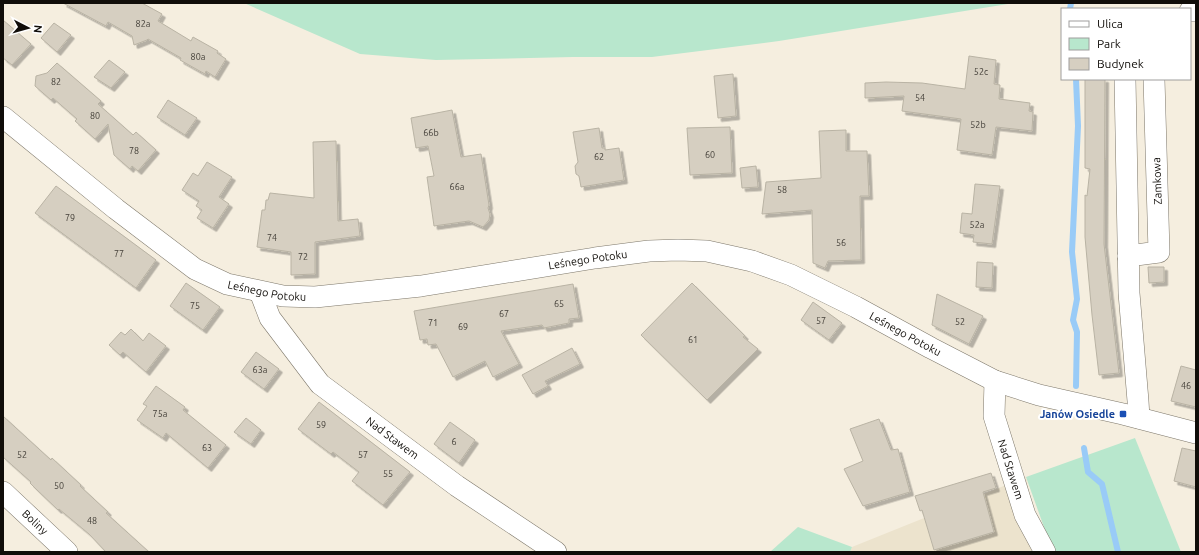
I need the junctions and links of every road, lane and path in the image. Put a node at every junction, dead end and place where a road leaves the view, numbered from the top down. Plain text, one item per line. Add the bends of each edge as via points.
1 (1124, 80) edge
2 (1154, 80) edge
3 (3, 117) edge
4 (1128, 256) junction
5 (260, 292) junction
6 (995, 381) junction
7 (1139, 418) junction
8 (1196, 433) edge
9 (3, 492) edge
10 (67, 552) edge
11 (556, 552) edge
12 (1045, 552) edge

1 - 4 street
2 - 4 street, Zamkowa via 1160,252
3 - 5 street, Leśnego Potoku via 195,269 227,284
4 - 7 street
5 - 6 street, Leśnego Potoku via 315,297 421,286 641,252 707,251 752,261 791,274
5 - 11 street, Nad Stawem via 270,318 320,384 457,486
6 - 7 street, Leśnego Potoku via 1039,395
6 - 12 street, Nad Stawem via 994,416 1025,515
7 - 8 street, Leśnego Potoku
9 - 10 street, Boliny

